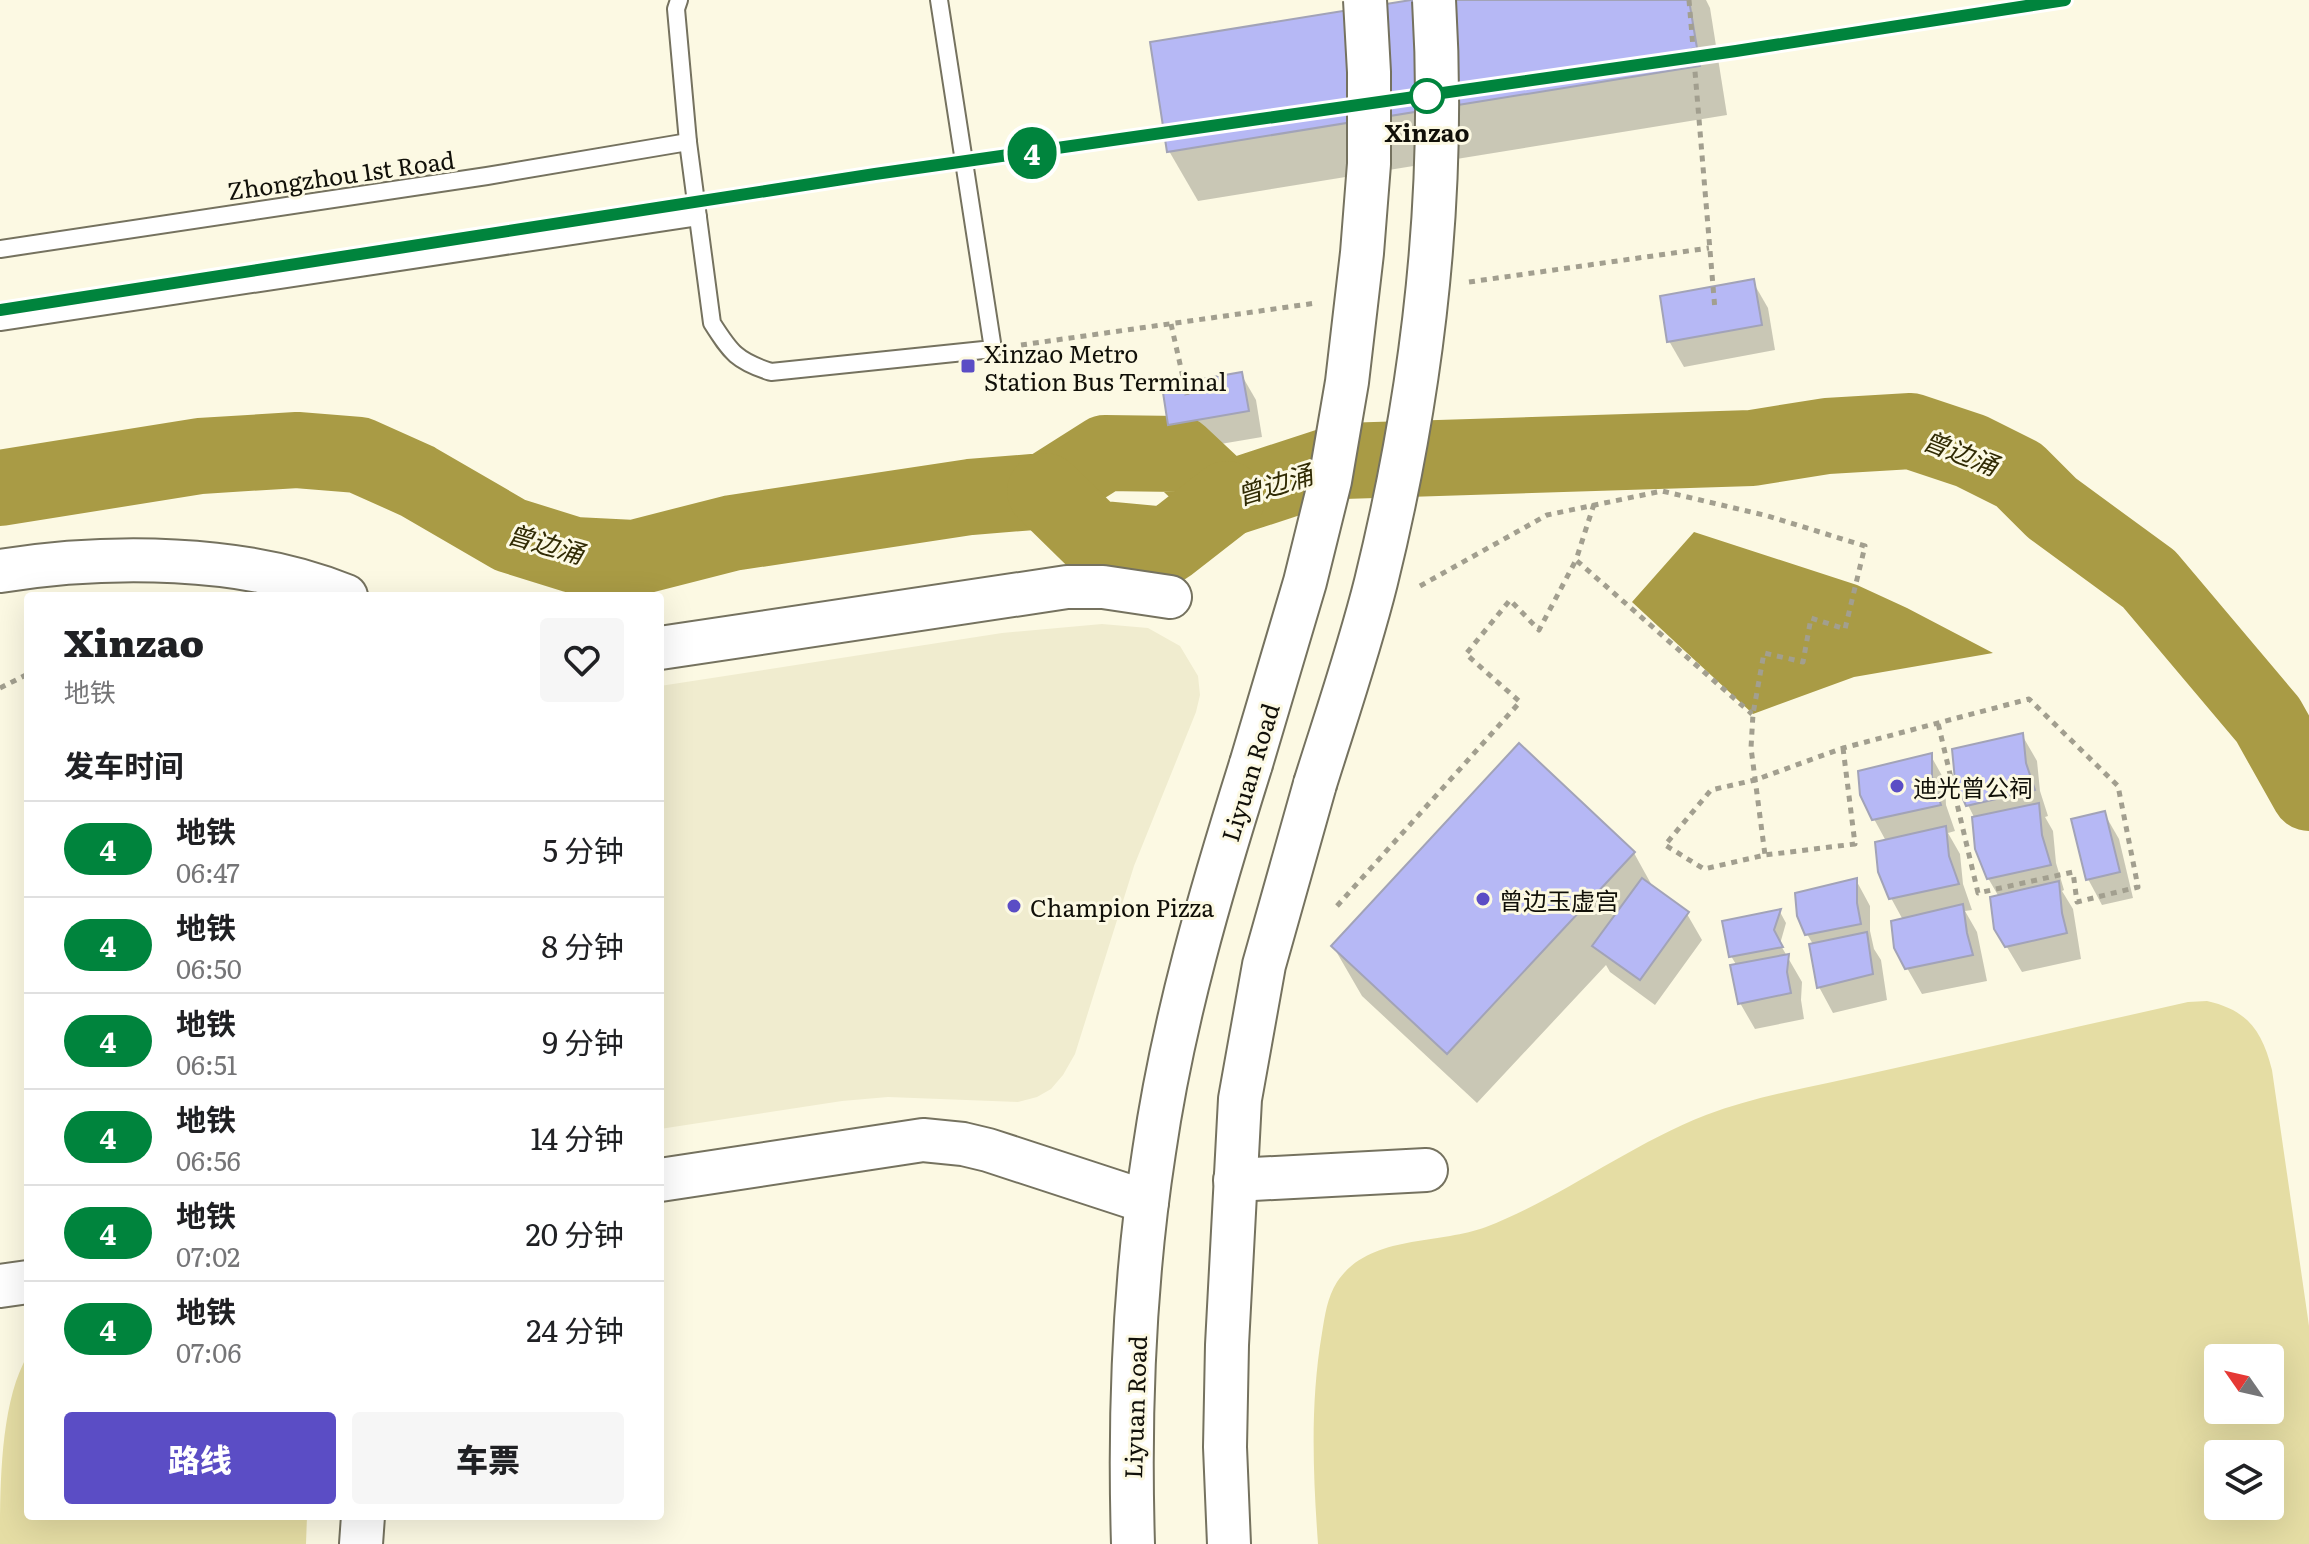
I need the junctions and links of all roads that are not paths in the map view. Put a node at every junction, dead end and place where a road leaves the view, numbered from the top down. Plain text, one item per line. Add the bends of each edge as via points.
1 (679, 0) edge
2 (939, 0) edge
3 (1365, 0) edge
4 (1434, 0) edge
5 (688, 142) junction
6 (698, 217) junction
7 (0, 249) edge
8 (0, 322) edge
9 (0, 571) edge
10 (335, 592) edge
11 (1170, 597) dead end
12 (664, 647) edge
13 (1426, 1170) dead end
14 (664, 1179) edge
15 (1235, 1180) junction
16 (1147, 1202) junction
17 (24, 1283) edge
18 (0, 1286) edge
19 (363, 1520) edge
20 (361, 1544) edge
21 (1133, 1544) edge
22 (1229, 1544) edge

1 - 5 lane
2 - 6 lane via 993,349 771,372 746,364 712,323
3 - 16 street, Liyuan Road, bridge via 1369,164 1347,382 1330,481 1196,950
4 - 15 street, bridge via 1437,189 1415,391 1376,583 1264,965 1240,1099
5 - 6 lane
5 - 7 lane, Zhongzhou 1st Road
6 - 8 lane
9 - 10 street via 115,562 211,563 287,575
11 - 12 street via 1067,587
13 - 15 street
14 - 16 street via 923,1140 988,1150
15 - 22 street via 1225,1432
16 - 21 street, Liyuan Road via 1134,1369
17 - 18 street
19 - 20 street

